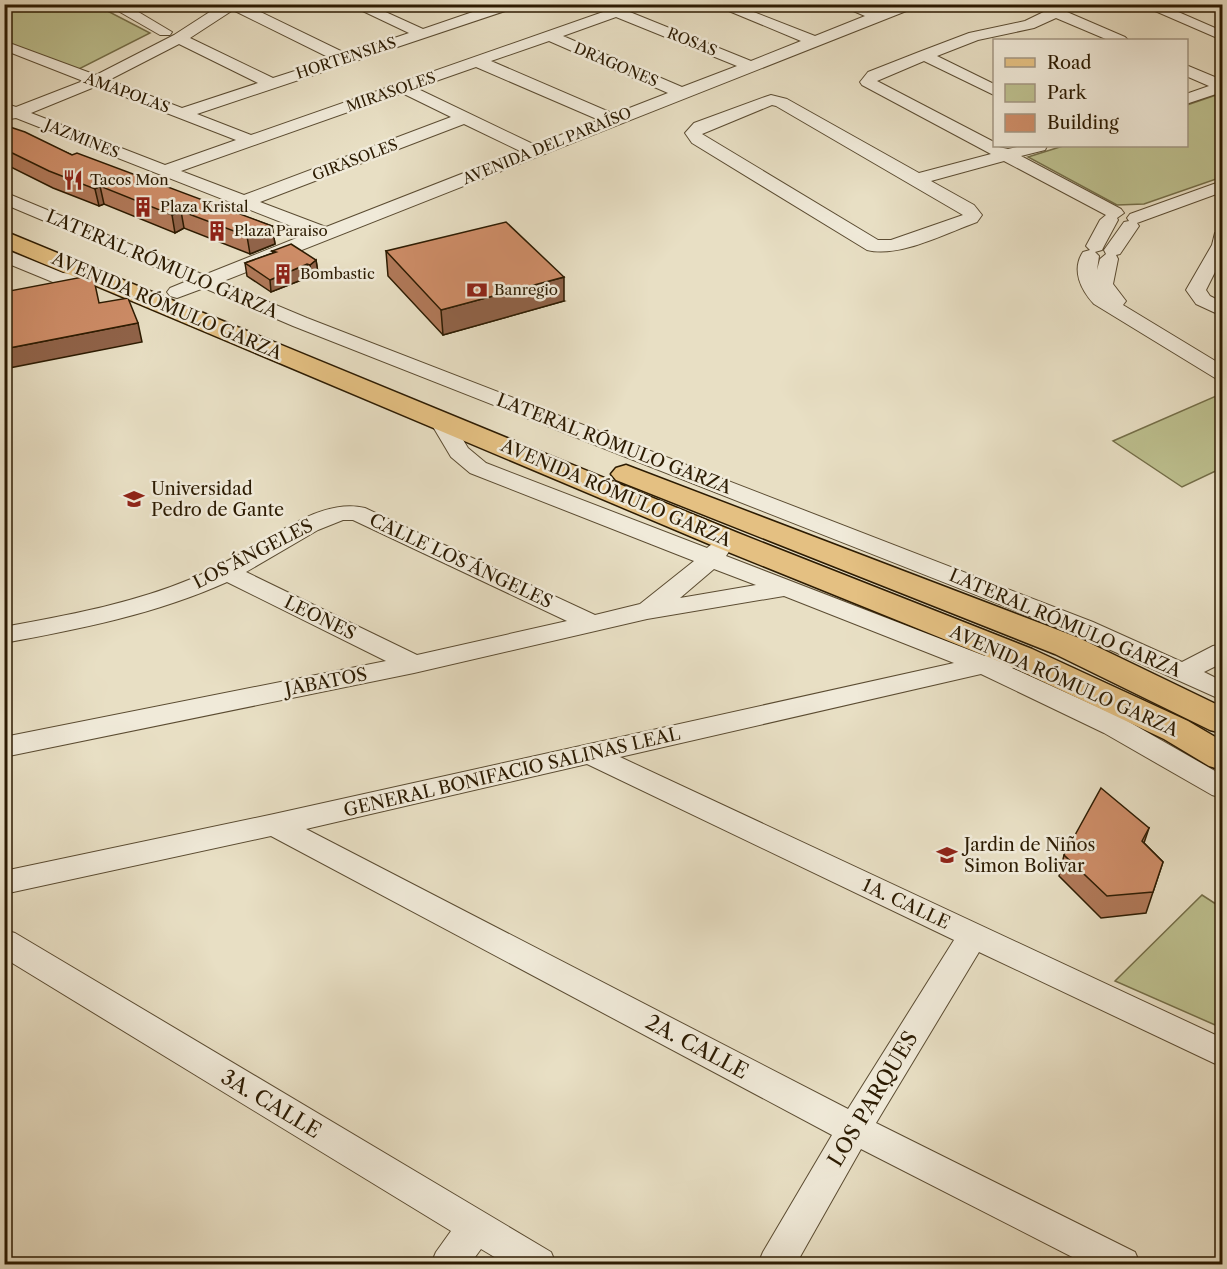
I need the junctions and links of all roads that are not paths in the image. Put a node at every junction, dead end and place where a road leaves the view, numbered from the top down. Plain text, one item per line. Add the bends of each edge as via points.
1 (113, 4) edge
2 (214, 4) edge
3 (355, 4) edge
4 (476, 4) edge
5 (512, 4) edge
6 (599, 4) edge
7 (719, 4) edge
8 (844, 4) edge
9 (917, 4) edge
10 (1073, 4) edge
11 (1146, 4) edge
12 (232, 5) edge
13 (492, 11) junction
14 (617, 12) junction
15 (1057, 13) junction
16 (878, 16) junction
17 (994, 32) junction
18 (422, 34) junction
19 (172, 35) junction
20 (550, 36) junction
21 (1222, 36) edge
22 (1009, 39) edge
23 (1118, 39) edge
24 (815, 41) junction
25 (4, 45) edge
26 (924, 55) junction
27 (345, 59) junction
28 (479, 62) junction
29 (751, 66) junction
30 (1188, 71) edge
31 (79, 76) junction
32 (96, 81) junction
33 (270, 83) junction
34 (1222, 86) edge
35 (402, 87) junction
36 (993, 90) edge
37 (682, 93) junction
38 (1188, 98) edge
39 (7, 111) edge
40 (181, 114) junction
41 (464, 118) junction
42 (613, 120) junction
43 (250, 140) junction
44 (1036, 147) edge
45 (534, 151) junction
46 (1004, 156) junction
47 (164, 171) junction
48 (918, 179) junction
49 (1217, 192) edge
50 (4, 198) edge
51 (246, 201) junction
52 (1112, 217) junction
53 (4, 222) edge
54 (1133, 222) junction
55 (327, 234) junction
56 (4, 238) edge
57 (1222, 242) edge
58 (1102, 253) junction
59 (4, 255) edge
60 (105, 281) junction
61 (190, 287) junction
62 (48, 294) edge
63 (1222, 310) edge
64 (1222, 363) edge
65 (1222, 374) edge
66 (326, 516) joint
67 (718, 550) junction
68 (227, 572) junction
69 (824, 579) junction
70 (785, 589) junction
71 (647, 611) junction
72 (592, 623) junction
73 (4, 636) edge
74 (1222, 652) edge
75 (1020, 657) junction
76 (414, 664) junction
77 (986, 666) junction
78 (1184, 672) junction
79 (1222, 691) edge
80 (1222, 721) edge
81 (4, 747) edge
82 (590, 754) junction
83 (1222, 757) edge
84 (1222, 788) edge
85 (274, 825) junction
86 (4, 883) edge
87 (973, 935) junction
88 (4, 942) edge
89 (1222, 1053) edge
90 (854, 1129) junction
91 (476, 1227) junction
92 (449, 1264) edge
93 (538, 1264) edge
94 (776, 1264) edge
95 (1122, 1264) edge

1 - 19 street
2 - 19 street
3 - 18 street
4 - 13 street
5 - 13 street, HORTENSIAS
6 - 14 street, ROSAS
7 - 24 street
8 - 16 street
9 - 16 street, AVENIDA DEL PARAÍSO
10 - 15 street
11 - 21 street
12 - 19 street
12 - 27 street
13 - 18 street, HORTENSIAS
14 - 20 street, MIRASOLES
14 - 29 street, ROSAS
15 - 17 street via 1029,25
15 - 23 street
16 - 24 street, AVENIDA DEL PARAÍSO
17 - 22 street
17 - 26 street
18 - 27 street, HORTENSIAS
19 - 31 street
19 - 32 street
19 - 33 street
20 - 28 street, MIRASOLES
20 - 37 street, DRAGONES
24 - 29 street, AVENIDA DEL PARAÍSO
25 - 31 street, AMAPOLAS
26 - 36 street
26 - 46 street via 874,75 868,82
27 - 33 street, HORTENSIAS
28 - 35 street, MIRASOLES
28 - 42 street
29 - 37 street, AVENIDA DEL PARAÍSO
30 - 34 street
31 - 32 street, AMAPOLAS
31 - 39 street
32 - 39 street
32 - 40 street, AMAPOLAS
33 - 40 street, HORTENSIAS
34 - 38 street
35 - 41 street
35 - 43 street, MIRASOLES
37 - 42 street, AVENIDA DEL PARAÍSO
39 - 47 street, JAZMINES
40 - 43 street, AMAPOLAS
41 - 45 street
41 - 51 street, GIRASOLES
42 - 45 street, AVENIDA DEL PARAÍSO
43 - 47 street, MIRASOLES
44 - 46 street
45 - 55 street, AVENIDA DEL PARAÍSO
46 - 48 street
46 - 52 street
47 - 51 street, JAZMINES
48 - 48 street via 968,209 971,218 880,247 865,242 693,133 764,101 778,101
49 - 54 street
50 - 61 street, LATERAL RÓMULO GARZA
51 - 55 street, JAZMINES
52 - 54 street via 1128,214
52 - 58 street
53 - 61 main road, AVENIDA RÓMULO GARZA
54 - 58 street
55 - 61 street, AVENIDA DEL PARAÍSO
56 - 60 main road, AVENIDA RÓMULO GARZA
57 - 63 street via 1196,290 1203,300
58 - 64 street via 1103,285 1117,302
58 - 65 street via 1087,278 1101,300
59 - 60 street via 60,279
60 - 62 street
60 - 67 main road, AVENIDA RÓMULO GARZA via 440,420
61 - 78 street, LATERAL RÓMULO GARZA via 1084,628
61 - 80 main road, AVENIDA RÓMULO GARZA via 554,447 1067,646
66 - 68 street, LOS ÁNGELES
66 - 72 street, CALLE LOS ÁNGELES via 357,513
67 - 69 main road, AVENIDA RÓMULO GARZA
67 - 70 street
67 - 71 street, JABATOS
68 - 73 street, LOS ÁNGELES via 136,608
68 - 76 street, LEONES
69 - 70 street, JABATOS
69 - 75 main road, AVENIDA RÓMULO GARZA
70 - 71 street, JABATOS
70 - 77 street
71 - 72 street, JABATOS
72 - 76 street, JABATOS
74 - 78 street
75 - 77 street, GENERAL BONIFACIO SALINAS LEAL
75 - 83 main road, AVENIDA RÓMULO GARZA via 1176,730
76 - 81 street, JABATOS
77 - 82 street, GENERAL BONIFACIO SALINAS LEAL
77 - 84 street via 1124,730
78 - 79 street, LATERAL RÓMULO GARZA
82 - 85 street, GENERAL BONIFACIO SALINAS LEAL
82 - 87 street, 1A. CALLE
85 - 86 street, GENERAL BONIFACIO SALINAS LEAL
85 - 90 street, 2A. CALLE
87 - 89 street, 1A. CALLE
87 - 90 street, LOS PARQUES
88 - 91 street, 3A. CALLE
90 - 94 street, LOS PARQUES
90 - 95 street, 2A. CALLE
91 - 92 street
91 - 93 street, 3A. CALLE

